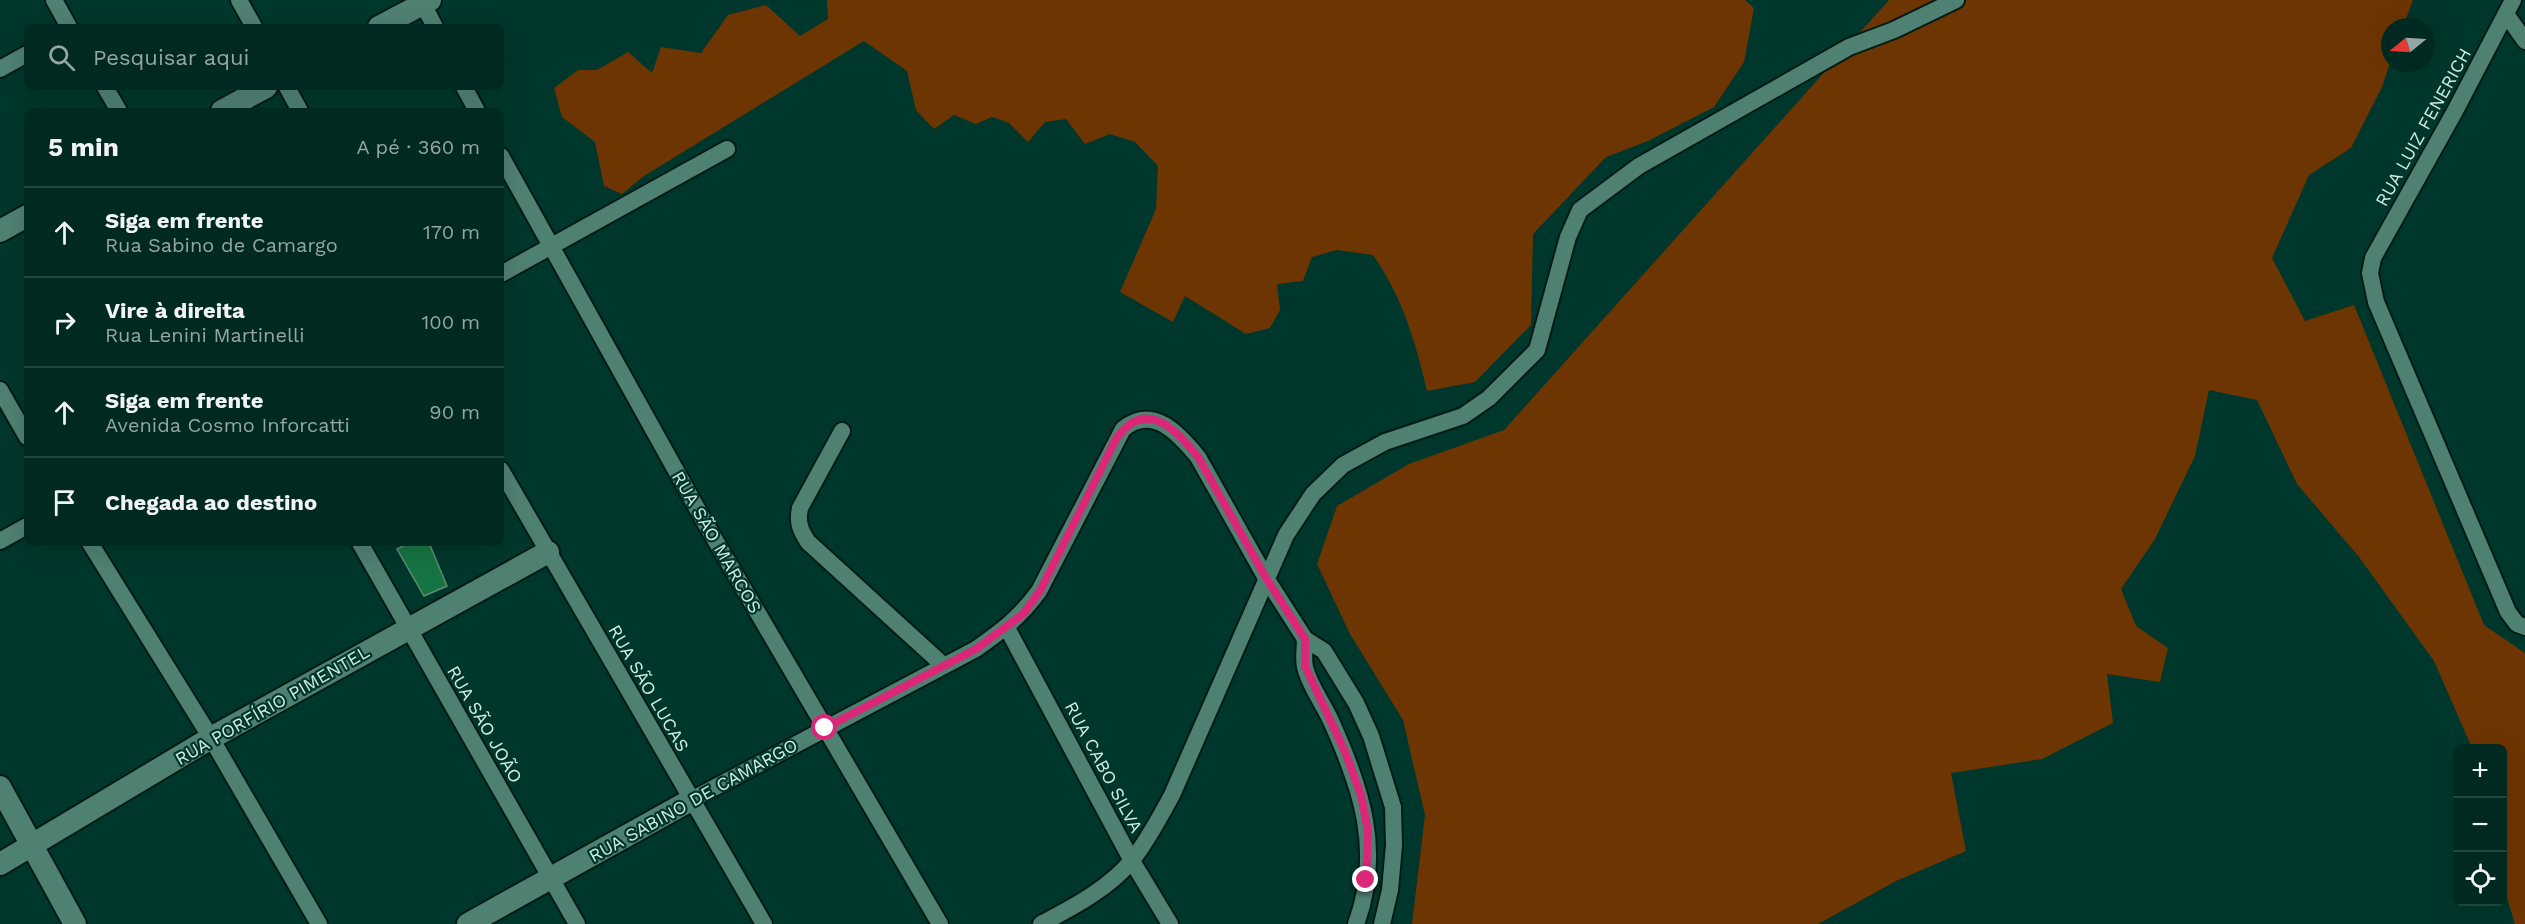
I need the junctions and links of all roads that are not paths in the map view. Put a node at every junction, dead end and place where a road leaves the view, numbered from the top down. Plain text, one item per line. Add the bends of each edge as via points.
1 (54, 0) edge
2 (239, 0) edge
3 (1956, 0) edge
4 (425, 1) edge
5 (2509, 7) edge
6 (67, 24) edge
7 (252, 24) edge
8 (384, 24) edge
9 (434, 24) edge
10 (2525, 41) edge
11 (24, 56) edge
12 (0, 69) edge
13 (107, 90) edge
14 (260, 90) edge
15 (289, 90) edge
16 (466, 90) edge
17 (117, 108) edge
18 (228, 108) edge
19 (298, 108) edge
20 (475, 108) edge
21 (727, 149) dead end
22 (504, 162) edge
23 (24, 218) edge
24 (0, 231) edge
25 (550, 248) junction
26 (504, 272) edge
27 (0, 390) edge
28 (842, 431) dead end
29 (24, 432) edge
30 (504, 475) edge
31 (24, 528) edge
32 (0, 541) edge
33 (92, 546) edge
34 (362, 546) edge
35 (548, 552) junction
36 (1266, 578) junction
37 (2525, 627) edge
38 (408, 628) junction
39 (1007, 628) junction
40 (1305, 639) junction
41 (943, 665) junction
42 (825, 728) junction
43 (212, 738) junction
44 (0, 787) edge
45 (691, 800) junction
46 (33, 847) junction
47 (1132, 861) junction
48 (0, 864) edge
49 (551, 878) junction
50 (75, 924) edge
51 (319, 924) edge
52 (468, 924) edge
53 (577, 924) edge
54 (764, 924) edge
55 (940, 924) edge
56 (1041, 924) edge
57 (1170, 924) edge
58 (1356, 924) edge
59 (1382, 924) edge

1 - 6 street
2 - 7 street
3 - 36 street via 1850,47 1639,166 1580,210 1568,237 1537,350 1489,398 1463,416 1384,442 1343,465 1313,495 1286,535
4 - 8 street
4 - 9 street
5 - 10 street
5 - 37 street, RUA LUIZ FENERICH via 2373,258 2370,273 2376,302 2508,612 2517,624
11 - 12 street
13 - 17 street
14 - 18 street
15 - 19 street
16 - 20 street
21 - 25 street
22 - 25 street, RUA SÃO MARCOS
23 - 24 street
25 - 26 street
25 - 42 street, RUA SÃO MARCOS
27 - 29 street
28 - 41 street via 800,508 797,520 801,531 808,542
30 - 35 street, RUA SÃO LUCAS
31 - 32 street
33 - 43 street
34 - 38 street, RUA SÃO JOÃO
35 - 38 street, RUA PORFÍRIO PIMENTEL
35 - 45 street, RUA SÃO LUCAS
36 - 39 street, RUA SABINO DE CAMARGO via 1198,457 1168,426 1147,418 1130,423 1116,439 1040,591
36 - 40 street
36 - 47 street via 1172,795
38 - 43 street, RUA PORFÍRIO PIMENTEL
38 - 49 street, RUA SÃO JOÃO
39 - 41 street, RUA SABINO DE CAMARGO
39 - 47 street, RUA CABO SILVA
40 - 58 street via 1305,666 1349,763 1368,831 1366,880
40 - 59 street via 1324,651 1356,703 1386,780 1393,807 1394,845
41 - 42 street, RUA SABINO DE CAMARGO
42 - 45 street, RUA SABINO DE CAMARGO
42 - 55 street, RUA SÃO MARCOS
43 - 46 street, RUA PORFÍRIO PIMENTEL
43 - 51 street
44 - 46 street
45 - 49 street, RUA SABINO DE CAMARGO
45 - 54 street, RUA SÃO LUCAS
46 - 48 street, RUA PORFÍRIO PIMENTEL
46 - 50 street
47 - 56 street via 1088,897
47 - 57 street, RUA CABO SILVA
49 - 52 street, RUA SABINO DE CAMARGO
49 - 53 street, RUA SÃO JOÃO

